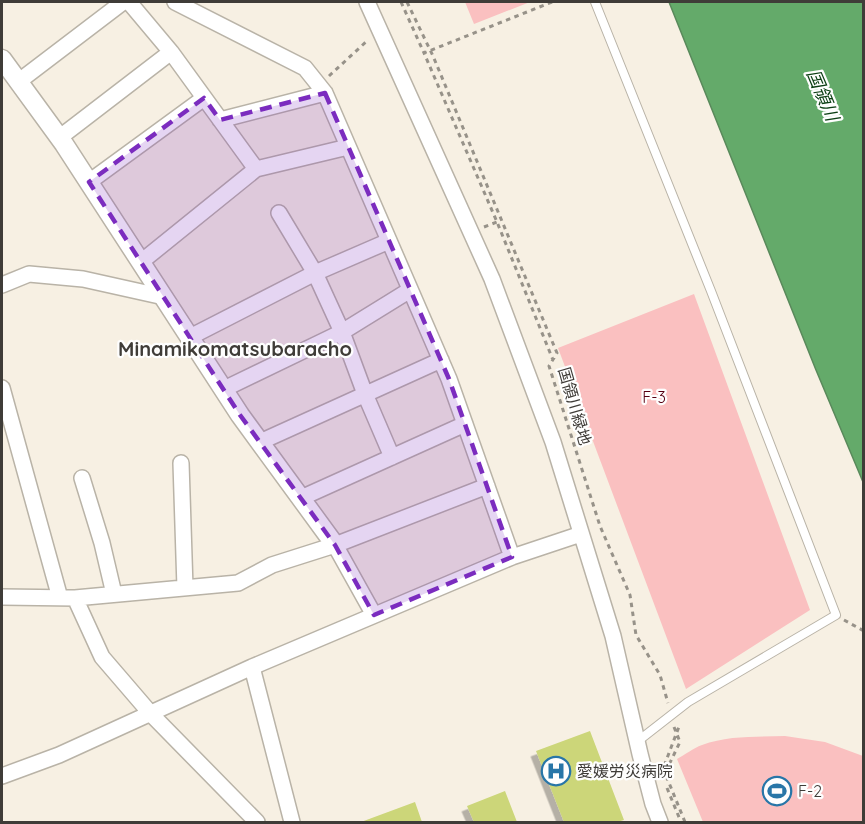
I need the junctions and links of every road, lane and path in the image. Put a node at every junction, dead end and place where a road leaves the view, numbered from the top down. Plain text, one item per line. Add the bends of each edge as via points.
1 (123, 2) edge
2 (129, 2) edge
3 (175, 2) edge
4 (367, 2) edge
5 (401, 2) edge
6 (406, 2) edge
7 (552, 2) edge
8 (595, 2) edge
9 (378, 26) junction
10 (430, 51) junction
11 (171, 52) junction
12 (424, 53) junction
13 (2, 59) edge
14 (18, 82) junction
15 (321, 88) junction
16 (204, 98) junction
17 (220, 120) junction
18 (59, 138) junction
19 (348, 147) junction
20 (256, 169) junction
21 (89, 182) junction
22 (279, 213) dead end
23 (389, 242) junction
24 (141, 262) junction
25 (315, 273) junction
26 (2, 285) edge
27 (410, 290) junction
28 (164, 297) junction
29 (342, 332) junction
30 (190, 337) junction
31 (441, 360) junction
32 (553, 360) junction
33 (2, 388) edge
34 (224, 389) junction
35 (365, 394) junction
36 (465, 424) junction
37 (260, 442) junction
38 (392, 457) junction
39 (181, 463) dead end
40 (82, 478) dead end
41 (487, 486) junction
42 (301, 498) junction
43 (581, 534) junction
44 (335, 545) junction
45 (512, 557) junction
46 (185, 588) junction
47 (114, 594) junction
48 (2, 597) edge
49 (67, 598) junction
50 (374, 615) junction
51 (252, 667) junction
52 (684, 704) junction
53 (151, 714) junction
54 (671, 714) junction
55 (677, 734) junction
56 (638, 741) junction
57 (2, 776) edge
58 (257, 822) edge
59 (292, 822) edge
60 (660, 822) edge
61 (683, 822) edge

1 - 14 street
2 - 11 street
3 - 15 street via 305,68
4 - 9 street
5 - 12 path
6 - 10 path, 国領川緑地
7 - 10 path
8 - 52 lane via 836,615
9 - 15 path
9 - 43 street via 492,279 553,442
10 - 12 path
10 - 32 path, 国領川緑地 via 557,353
11 - 16 street
11 - 18 street
12 - 32 path
13 - 14 street
14 - 18 street
15 - 17 street
15 - 19 street
16 - 17 street
16 - 21 street
17 - 20 street
18 - 21 street
19 - 20 street
19 - 23 street
20 - 24 street
21 - 24 street
22 - 25 street
23 - 25 street
23 - 27 street
24 - 28 street
25 - 29 street
25 - 30 street
26 - 28 street via 29,274 83,279
27 - 29 street
27 - 31 street
28 - 30 street
29 - 34 street
29 - 35 street
30 - 34 street
31 - 35 street
31 - 36 street
32 - 54 path, 国領川緑地 via 549,366 600,526 630,595 636,635 660,675
33 - 49 street
34 - 37 street
35 - 37 street
35 - 38 street
36 - 38 street
36 - 41 street
37 - 42 street
38 - 42 street
39 - 46 street
40 - 47 street
41 - 44 street
41 - 45 street
42 - 44 street
43 - 45 street
43 - 56 street via 613,636
44 - 46 street via 272,565 238,583
44 - 50 street
45 - 50 street
46 - 47 street
47 - 49 street
48 - 49 street
49 - 53 street via 102,657
50 - 51 street
51 - 53 street
51 - 59 street
52 - 54 lane
52 - 55 path
53 - 57 street
53 - 58 street
54 - 55 path, 国領川緑地
54 - 56 lane
55 - 61 path, 国領川緑地 via 680,742 665,773
56 - 60 street

